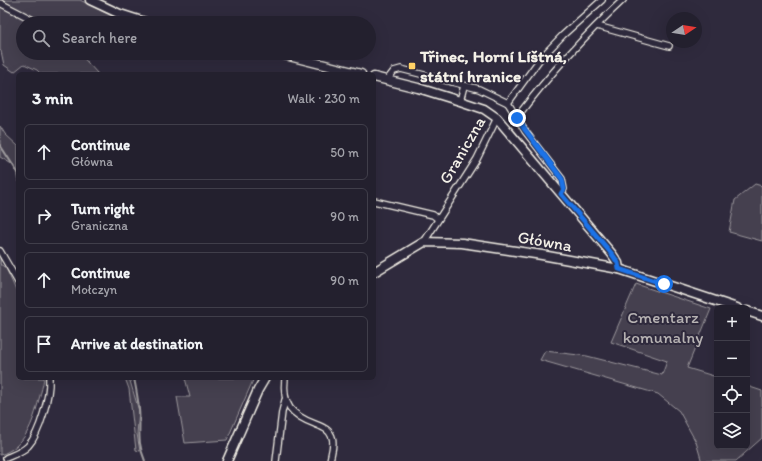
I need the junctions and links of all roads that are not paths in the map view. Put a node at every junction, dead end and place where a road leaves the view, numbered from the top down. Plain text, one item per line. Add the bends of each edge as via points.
1 (90, 0) edge
2 (602, 0) edge
3 (623, 0) edge
4 (0, 3) edge
5 (25, 16) edge
6 (126, 16) edge
7 (597, 26) junction
8 (666, 45) edge
9 (305, 60) edge
10 (353, 72) edge
11 (376, 78) edge
12 (386, 80) junction
13 (464, 86) junction
14 (460, 101) junction
15 (508, 103) junction
16 (497, 118) junction
17 (517, 118) junction
18 (561, 194) junction
19 (376, 201) edge
20 (438, 219) junction
21 (424, 242) junction
22 (0, 251) edge
23 (619, 269) junction
24 (376, 271) edge
25 (16, 279) edge
26 (728, 305) edge
27 (750, 312) edge
28 (762, 316) edge
29 (49, 380) edge
30 (264, 380) edge
31 (285, 380) edge
32 (285, 400) junction
33 (6, 458) dead end
34 (227, 461) edge
35 (276, 461) edge
36 (330, 461) edge

1 - 6 street
2 - 15 street via 540,59
3 - 7 street
4 - 5 street
7 - 8 street
7 - 17 street via 552,73
9 - 10 street
11 - 12 street
12 - 13 street via 401,69
12 - 14 street
13 - 14 street
13 - 15 street via 479,89
14 - 16 street via 484,109
15 - 17 street
16 - 18 street, Graniczna
16 - 20 street, Graniczna via 477,159
17 - 18 street via 562,179 564,189
18 - 23 street, Graniczna via 612,254
19 - 20 street via 433,215
20 - 21 street, Graniczna
21 - 23 street, Główna via 469,244
21 - 24 street
22 - 25 street
23 - 26 street, Główna
27 - 28 street
29 - 33 street via 45,408 33,439 24,450
30 - 34 street
31 - 32 street
32 - 35 street
32 - 36 street via 298,416 329,431 333,445

